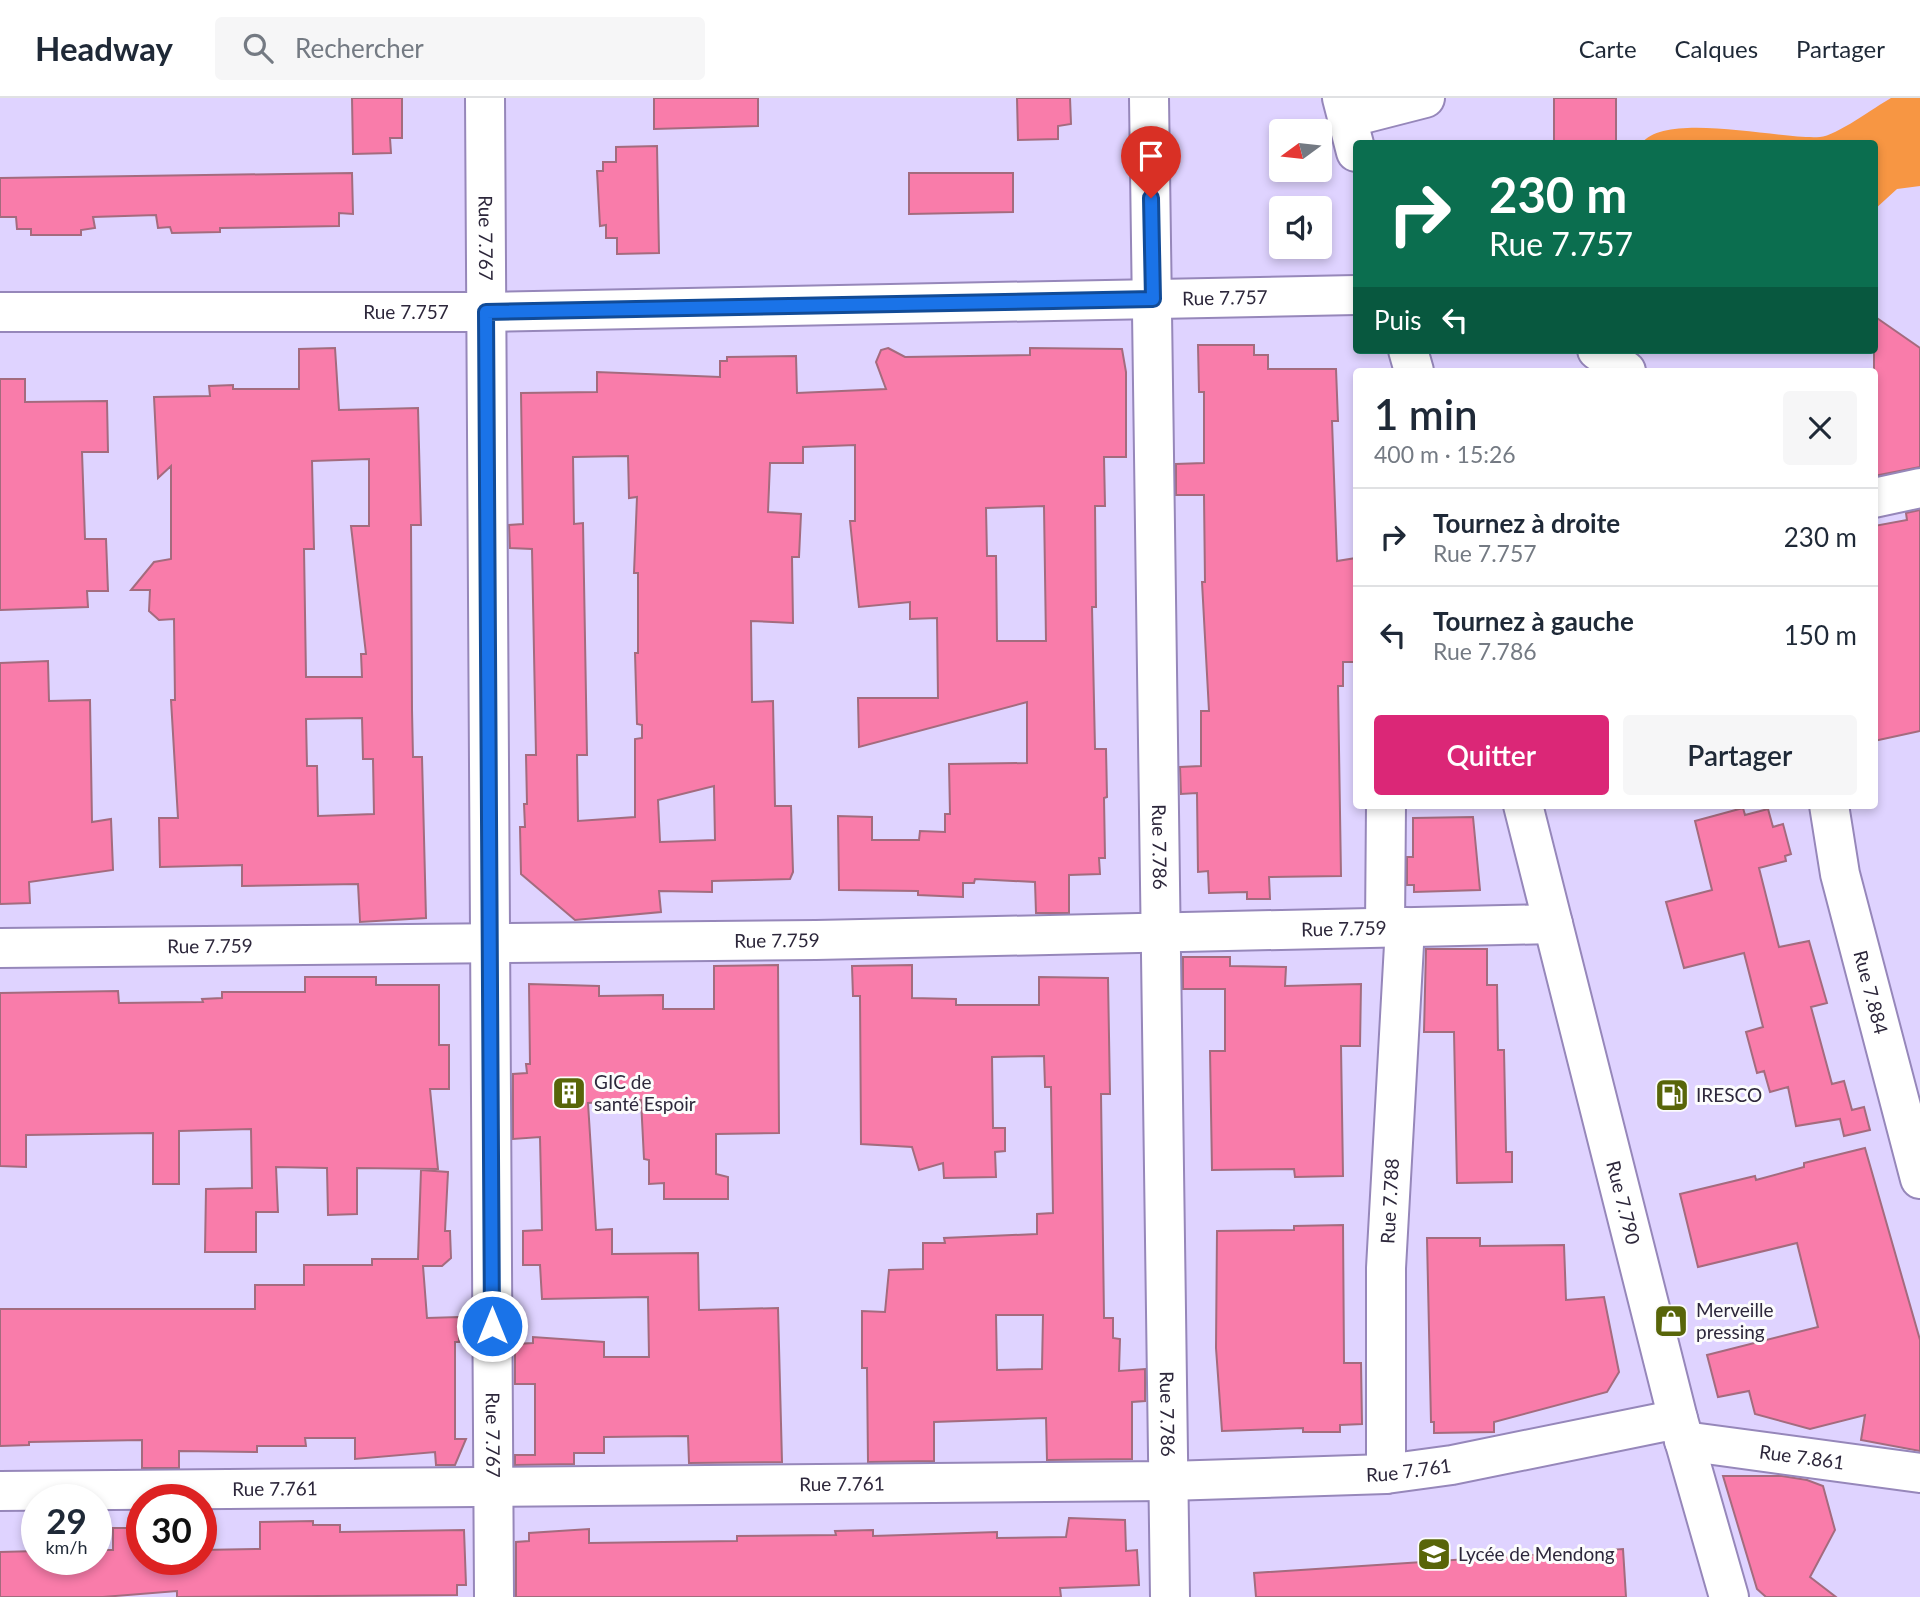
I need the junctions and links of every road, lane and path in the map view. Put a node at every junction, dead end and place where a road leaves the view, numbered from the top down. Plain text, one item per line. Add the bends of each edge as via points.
1 (485, 98) edge
2 (1149, 98) edge
3 (1425, 98) edge
4 (1348, 122) edge
5 (1353, 296) edge
6 (1153, 299) junction
7 (0, 312) edge
8 (486, 312) junction
9 (1603, 354) edge
10 (1622, 368) edge
11 (1920, 488) edge
12 (1878, 497) edge
13 (1386, 809) edge
14 (1524, 809) edge
15 (1830, 809) edge
16 (1553, 924) junction
17 (1395, 927) junction
18 (1161, 932) junction
19 (490, 941) junction
20 (0, 948) edge
21 (1920, 1178) edge
22 (1681, 1430) junction
23 (1920, 1472) edge
24 (1386, 1474) junction
25 (1168, 1481) junction
26 (493, 1489) junction
27 (0, 1491) edge
28 (494, 1597) edge
29 (1170, 1597) edge
30 (1729, 1597) edge

1 - 8 street, Rue 7.767
2 - 6 street, Rue 7.786
3 - 4 street
5 - 6 street, Rue 7.757
6 - 8 street, Rue 7.757
6 - 18 street, Rue 7.786
7 - 8 street, Rue 7.757
8 - 19 street, Rue 7.767
9 - 10 street
11 - 12 street
13 - 17 street, Rue 7.788
14 - 16 street, Rue 7.790
15 - 21 street, Rue 7.884 via 1840,874
16 - 17 street, Rue 7.759
16 - 22 street, Rue 7.790
17 - 18 street, Rue 7.759
17 - 24 street, Rue 7.788
18 - 19 street, Rue 7.759
18 - 25 street, Rue 7.786
19 - 20 street, Rue 7.759
19 - 26 street, Rue 7.767
22 - 23 street, Rue 7.861
22 - 24 street, Rue 7.761
22 - 30 street, Rue 7.790
24 - 25 street, Rue 7.761
25 - 26 street, Rue 7.761
25 - 29 street, Rue 7.786
26 - 27 street, Rue 7.761
26 - 28 street, Rue 7.767

